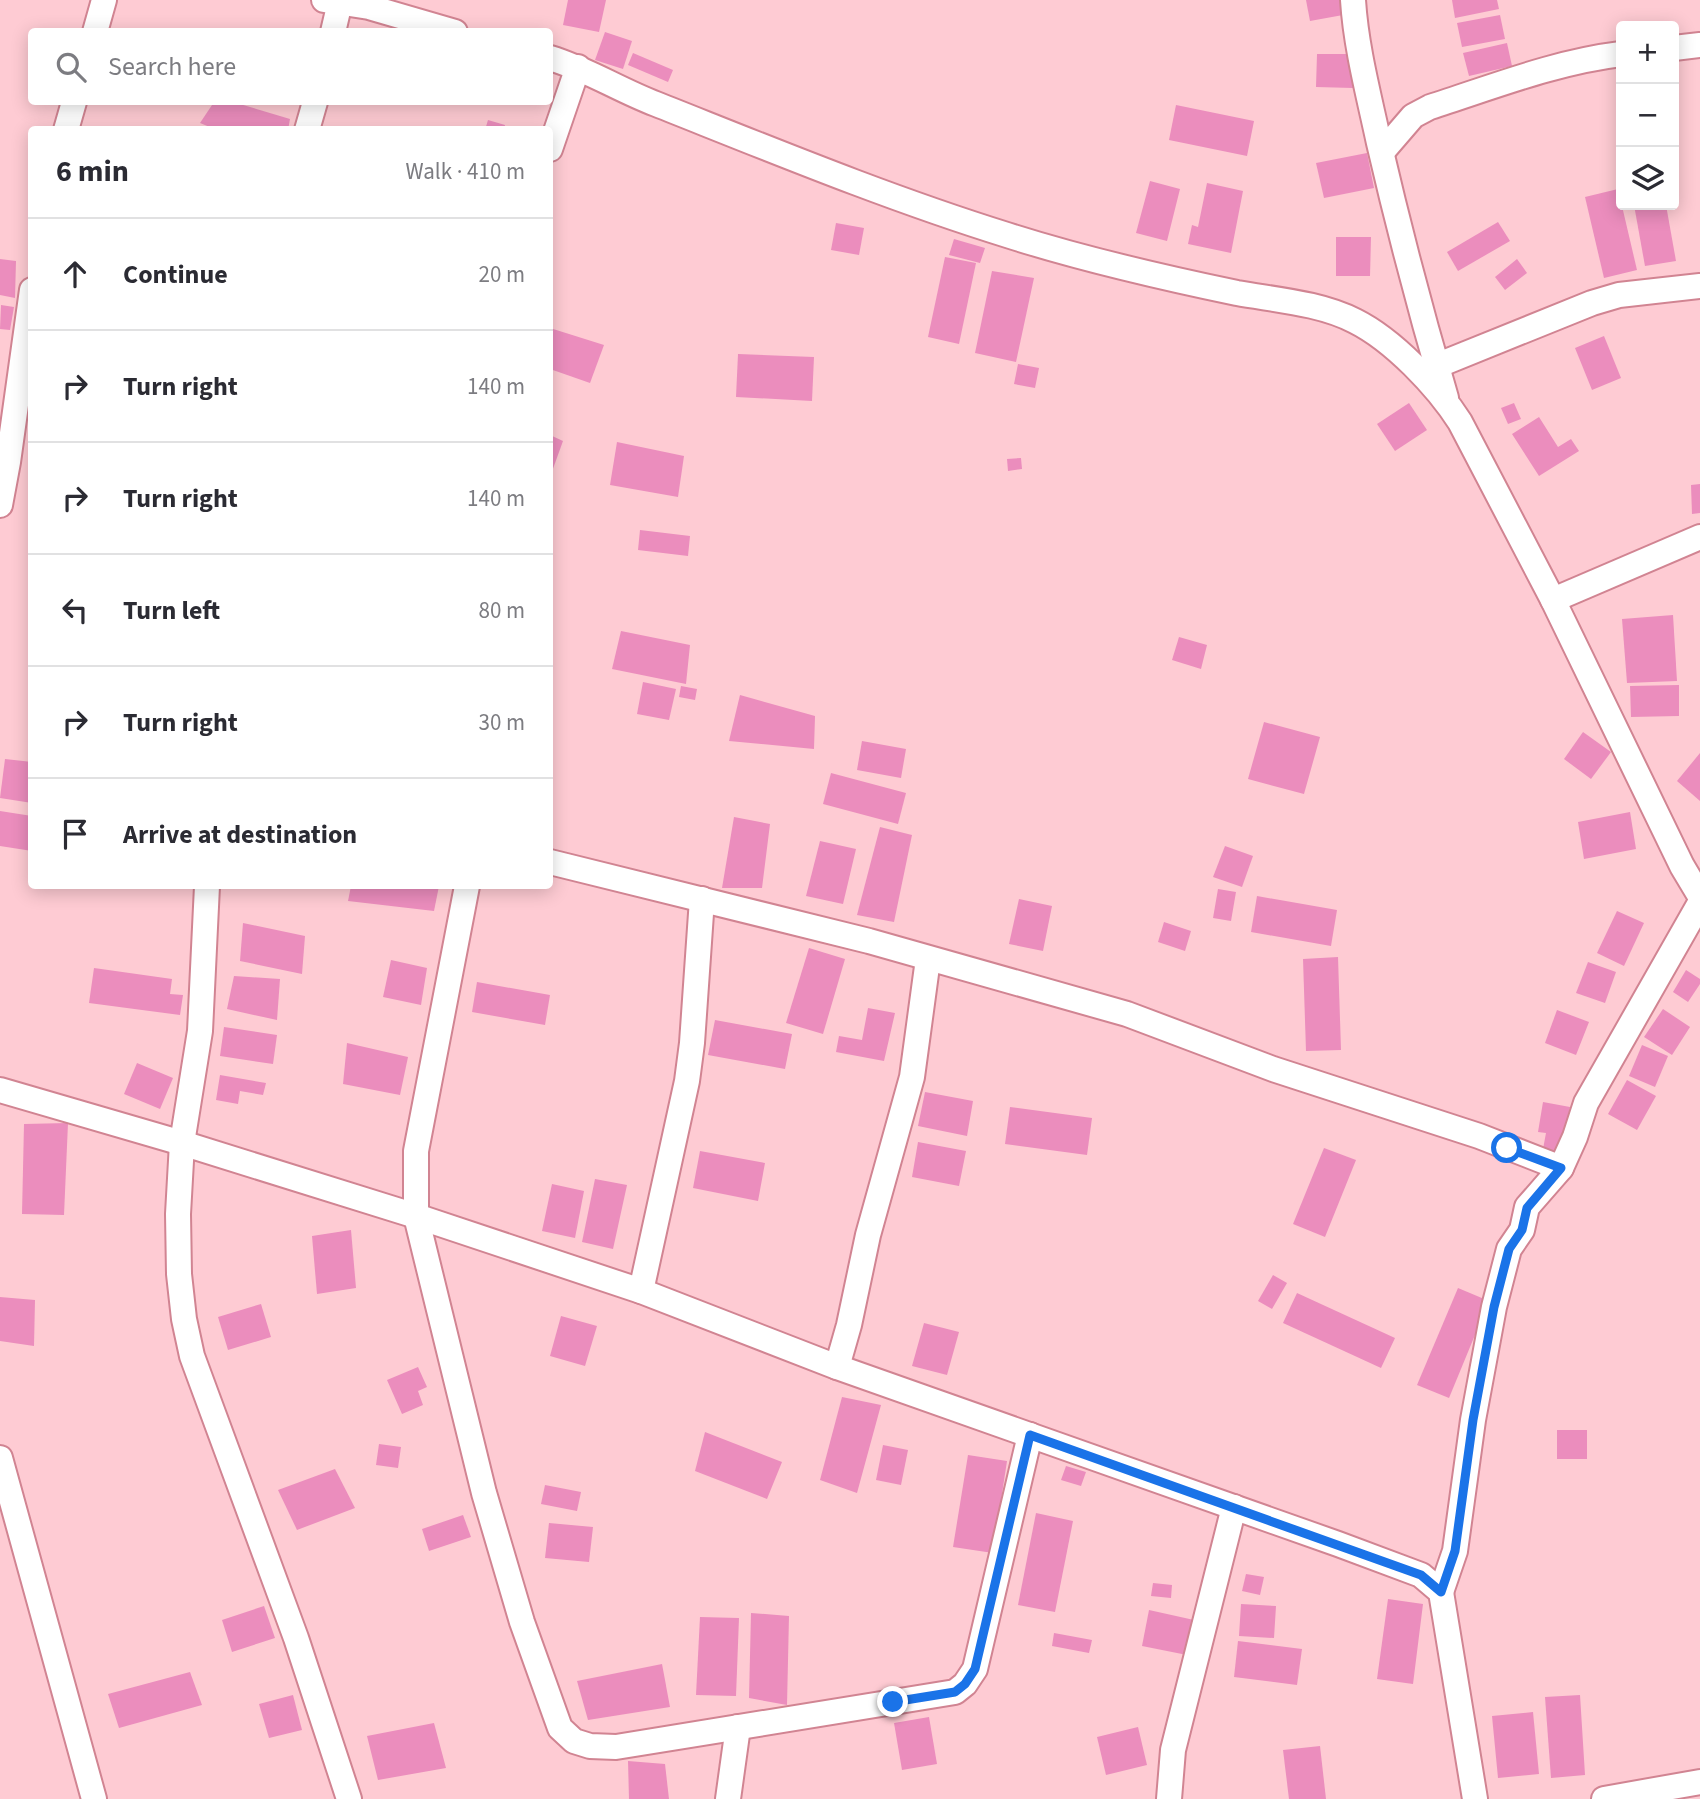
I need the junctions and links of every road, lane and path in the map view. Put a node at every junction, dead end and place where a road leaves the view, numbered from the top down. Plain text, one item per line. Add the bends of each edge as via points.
1 (104, 0) edge
2 (1353, 0) edge
3 (332, 1) edge
4 (370, 4) edge
5 (96, 28) edge
6 (333, 28) edge
7 (443, 28) edge
8 (1700, 45) edge
9 (1679, 47) edge
10 (1616, 55) edge
11 (553, 59) edge
12 (578, 66) junction
13 (73, 105) edge
14 (314, 105) edge
15 (67, 126) edge
16 (308, 126) edge
17 (553, 140) edge
18 (1382, 152) junction
19 (1700, 286) edge
20 (28, 319) edge
21 (1436, 366) junction
22 (1446, 401) junction
23 (0, 505) edge
24 (1700, 537) edge
25 (1553, 600) junction
26 (553, 863) edge
27 (207, 889) edge
28 (466, 889) edge
29 (1700, 896) edge
30 (702, 899) junction
31 (1700, 903) edge
32 (928, 959) junction
33 (0, 1090) edge
34 (182, 1143) junction
35 (1561, 1168) junction
36 (416, 1216) junction
37 (641, 1291) junction
38 (837, 1367) junction
39 (1030, 1435) junction
40 (0, 1458) edge
41 (1234, 1507) junction
42 (1441, 1592) junction
43 (738, 1727) junction
44 (1700, 1782) edge
45 (94, 1799) edge
46 (349, 1799) edge
47 (728, 1799) edge
48 (1169, 1799) edge
49 (1475, 1799) edge
50 (1604, 1799) edge

1 - 5 street
2 - 18 street
3 - 4 street
3 - 6 street
4 - 7 street
8 - 9 street
10 - 18 street via 1550,67 1430,107 1412,116
11 - 12 street
12 - 17 street
12 - 22 street via 636,97 1004,235 1113,265 1352,319 1382,335
13 - 15 street
14 - 16 street
18 - 21 street
19 - 21 street via 1619,295 1592,303
20 - 23 street
21 - 22 street
22 - 25 street
24 - 25 street
25 - 29 street
26 - 30 street
27 - 34 street via 201,1031
28 - 36 street via 416,1151
30 - 32 street
30 - 37 street via 687,1081
31 - 35 street via 1586,1103
32 - 35 street via 1127,1014 1248,1061 1479,1136
32 - 38 street via 912,1077
33 - 34 street
34 - 36 street
34 - 46 street via 179,1274 192,1356 296,1638
35 - 42 street via 1527,1208 1522,1230 1509,1249 1473,1420 1455,1551
36 - 37 street
36 - 43 street via 484,1493 522,1622 560,1728 574,1741 615,1747
37 - 38 street
38 - 39 street
39 - 41 street
39 - 43 street via 975,1669 965,1684 955,1692
40 - 45 street
41 - 42 street via 1421,1575
41 - 48 street via 1173,1750
42 - 49 street
43 - 47 street
44 - 50 street

